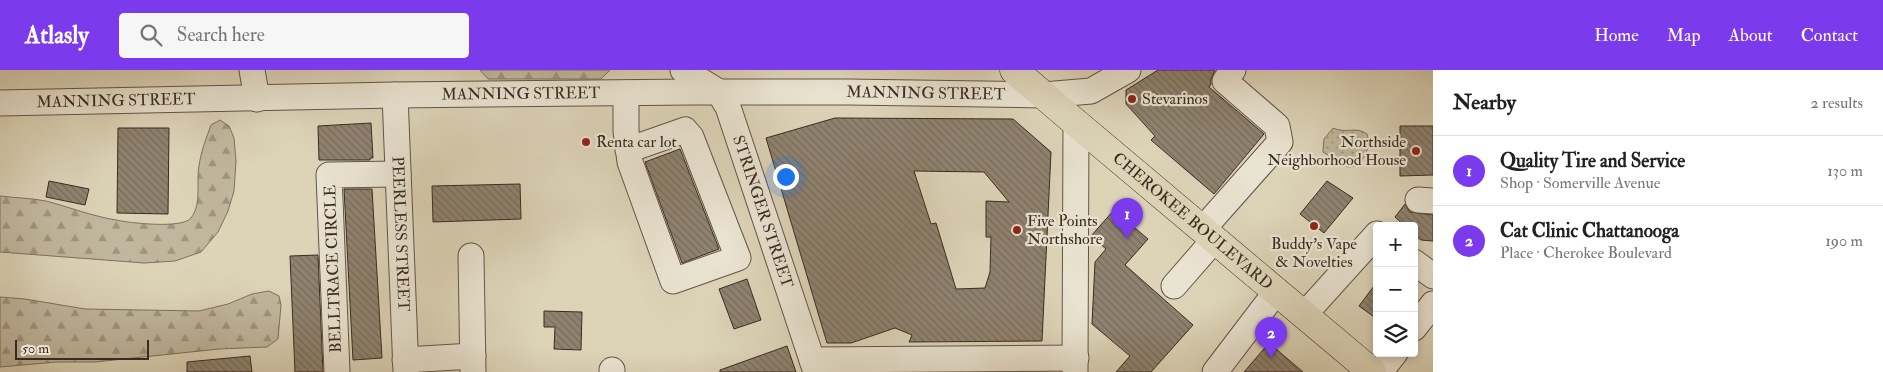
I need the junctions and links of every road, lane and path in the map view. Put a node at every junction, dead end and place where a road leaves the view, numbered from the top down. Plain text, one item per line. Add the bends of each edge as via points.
1 (252, 70) edge
2 (684, 70) edge
3 (1014, 70) edge
4 (1233, 70) edge
5 (1116, 74) edge
6 (719, 92) junction
7 (626, 93) junction
8 (395, 95) junction
9 (1043, 95) junction
10 (258, 99) junction
11 (0, 103) edge
12 (1076, 123) junction
13 (628, 150) junction
14 (398, 174) junction
15 (1208, 235) junction
16 (1373, 238) edge
17 (471, 256) dead end
18 (1418, 265) edge
19 (1433, 276) edge
20 (1174, 286) dead end
21 (1276, 292) junction
22 (1433, 304) edge
23 (1304, 315) junction
24 (1418, 323) edge
25 (1390, 357) edge
26 (473, 364) edge
27 (1076, 365) edge
28 (405, 366) edge
29 (814, 366) edge
30 (1371, 371) edge
31 (337, 372) edge
32 (1215, 372) edge

1 - 10 street
2 - 6 street
3 - 9 main road, CHEROKEE BOULEVARD
4 - 15 street via 1225,81 1277,126 1280,142
5 - 9 street, MANNING STREET via 1091,91
6 - 7 street, MANNING STREET
6 - 9 street, MANNING STREET
6 - 29 street, STRINGER STREET via 728,107 801,296
7 - 8 street, MANNING STREET
7 - 13 street
8 - 10 street, MANNING STREET
8 - 14 street, PEERLESS STREET
9 - 12 main road, CHEROKEE BOULEVARD
10 - 11 street, MANNING STREET
12 - 15 main road, CHEROKEE BOULEVARD
12 - 27 street
13 - 13 street via 673,281 738,258 691,136 685,130
14 - 28 street, PEERLESS STREET
14 - 31 street, BELLTRACE CIRCLE via 329,175
15 - 20 street
15 - 21 main road, CHEROKEE BOULEVARD
16 - 23 street
17 - 26 street
18 - 19 street
21 - 23 main road, CHEROKEE BOULEVARD
21 - 32 street
22 - 24 street
23 - 30 main road, CHEROKEE BOULEVARD
25 - 30 street
26 - 28 street
27 - 29 street

